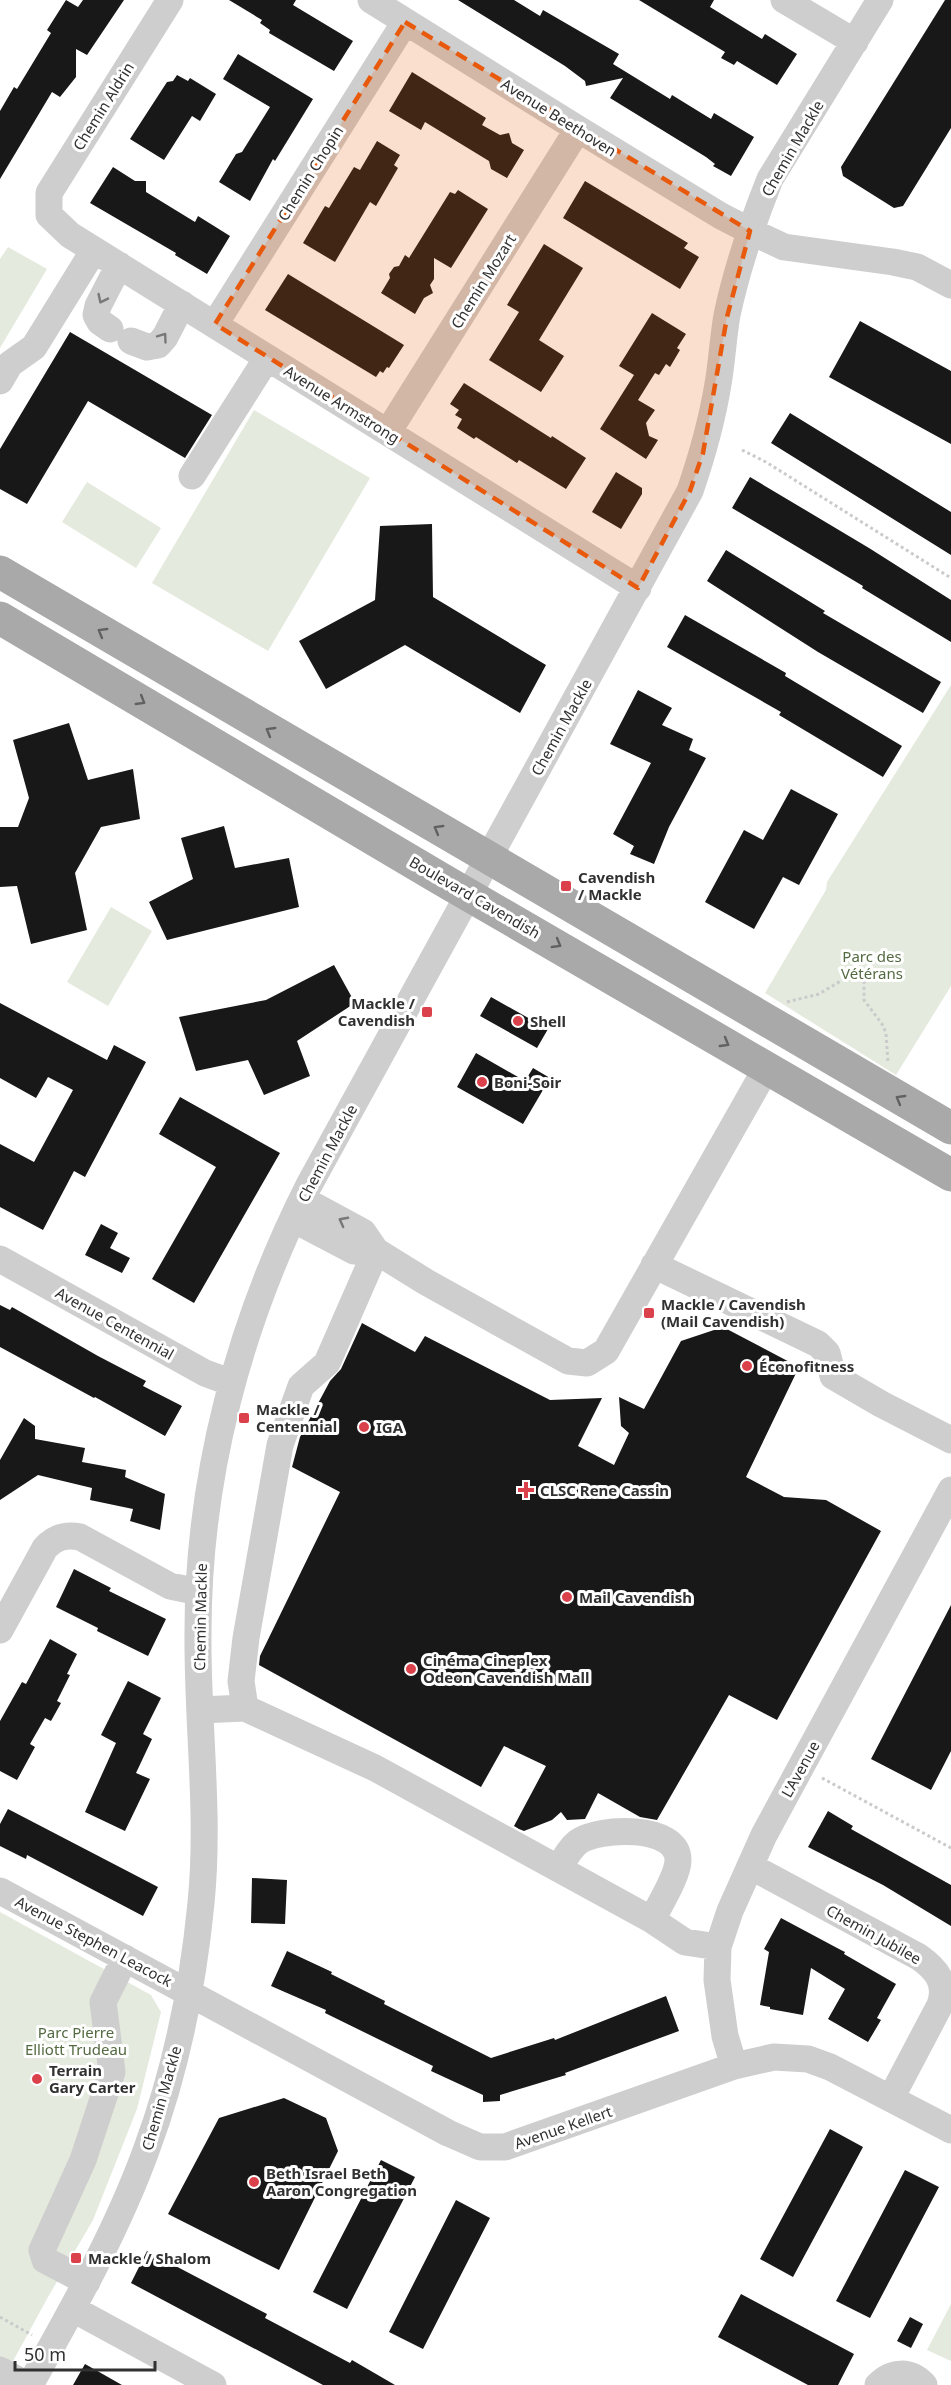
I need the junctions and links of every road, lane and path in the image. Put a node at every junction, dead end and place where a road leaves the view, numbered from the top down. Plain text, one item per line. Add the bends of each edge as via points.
1 (170, 0) edge
2 (371, 0) edge
3 (784, 0) edge
4 (880, 0) edge
5 (405, 22) junction
6 (855, 42) junction
7 (578, 129) junction
8 (49, 215) joint
9 (750, 231) junction
10 (94, 250) junction
11 (119, 265) junction
12 (951, 285) edge
13 (182, 304) junction
14 (215, 324) junction
15 (267, 358) junction
16 (0, 381) edge
17 (388, 432) junction
18 (742, 450) dead end
19 (192, 476) dead end
20 (0, 572) edge
21 (951, 578) edge
22 (638, 588) junction
23 (0, 618) edge
24 (488, 859) junction
25 (469, 894) junction
26 (785, 1002) dead end
27 (767, 1067) junction
28 (886, 1072) dead end
29 (951, 1128) edge
30 (951, 1175) edge
31 (297, 1209) junction
32 (376, 1251) junction
33 (0, 1259) edge
34 (654, 1265) junction
35 (232, 1383) junction
36 (951, 1440) edge
37 (951, 1490) edge
38 (199, 1592) junction
39 (0, 1630) edge
40 (245, 1708) junction
41 (200, 1710) junction
42 (822, 1778) dead end
43 (951, 1848) edge
44 (750, 1866) junction
45 (559, 1869) junction
46 (0, 1891) edge
47 (652, 1920) junction
48 (718, 1947) junction
49 (125, 1958) junction
50 (188, 1992) junction
51 (734, 2066) junction
52 (891, 2098) junction
53 (951, 2130) edge
54 (87, 2282) junction
55 (73, 2309) junction
56 (0, 2317) edge
57 (52, 2346) junction
58 (0, 2370) edge
59 (28, 2385) edge
60 (213, 2385) edge
61 (878, 2385) edge
62 (924, 2385) edge

1 - 8 street, Chemin Aldrin via 49,193
2 - 5 street, Avenue Beethoven
3 - 6 street
4 - 6 street, Chemin Mackle
5 - 7 street, Avenue Beethoven
5 - 14 street, Chemin Chopin
6 - 9 street, Chemin Mackle via 770,179
7 - 9 street, Avenue Beethoven
7 - 17 street, Chemin Mozart
8 - 10 street, Avenue Armstrong via 70,236
9 - 12 street, Avenue Beethoven via 784,247 917,267
9 - 22 street, Chemin Mackle via 727,317 703,453 690,491
10 - 11 street, Avenue Armstrong
10 - 16 street via 34,347 10,364
11 - 13 street, Avenue Armstrong
11 -> 13 street via 96,315 120,335 147,347 158,345
13 - 14 street, Avenue Armstrong
14 - 15 street, Avenue Armstrong
15 - 17 street, Avenue Armstrong
15 - 19 street
17 - 22 street, Avenue Armstrong
18 - 21 path
24 -> 20 main road
22 - 24 street, Chemin Mackle
23 -> 25 main road, Boulevard Cavendish
24 - 25 street, Chemin Mackle
29 -> 24 main road
25 -> 27 main road, Boulevard Cavendish
25 - 31 street, Chemin Mackle
26 - 28 path via 819,994 844,979 864,979 864,1000 886,1033
27 - 30 main road, Boulevard Cavendish
27 - 34 street
31 - 32 street via 363,1232
31 - 35 street, Chemin Mackle via 258,1301
32 - 34 street via 568,1361 587,1363 606,1351
32 - 40 street via 327,1363 301,1386 280,1445 246,1638 241,1681
33 - 35 street, Avenue Centennial via 205,1373
34 - 36 street via 818,1344 827,1353 833,1376
35 - 38 street, Chemin Mackle via 211,1475
37 - 44 street, L'Avenue
38 - 39 street via 170,1586 80,1537 64,1536 45,1548
38 - 41 street, Chemin Mackle
40 - 41 street
40 - 45 street via 375,1768
41 - 50 street, Chemin Mackle via 203,1872
42 - 43 path
44 - 48 street, L'Avenue
44 - 52 street, Chemin Jubilee via 919,1957 939,1976 943,1991 940,2005
45 - 47 street
45 - 47 street via 579,1841 601,1834 638,1831 670,1842 678,1862
46 - 49 street, Avenue Stephen Leacock
47 - 48 street via 686,1942
48 - 51 street, L'Avenue via 719,2000
49 - 50 street, Avenue Stephen Leacock
49 - 54 street via 103,2002 112,2072 83,2160 42,2250 45,2260
50 - 51 street, Avenue Kellert via 471,2145 489,2149 517,2144
50 - 54 street, Chemin Mackle via 167,2086 147,2150
51 - 52 street, Avenue Kellert via 774,2056 808,2059 843,2072
52 - 53 street, Avenue Kellert
54 - 55 street, Chemin Mackle
55 - 57 street, Chemin Mackle
55 - 60 street
56 - 57 path
57 - 59 street, Chemin Mackle
58 - 59 street
61 - 62 street via 895,2374 905,2374 915,2376

